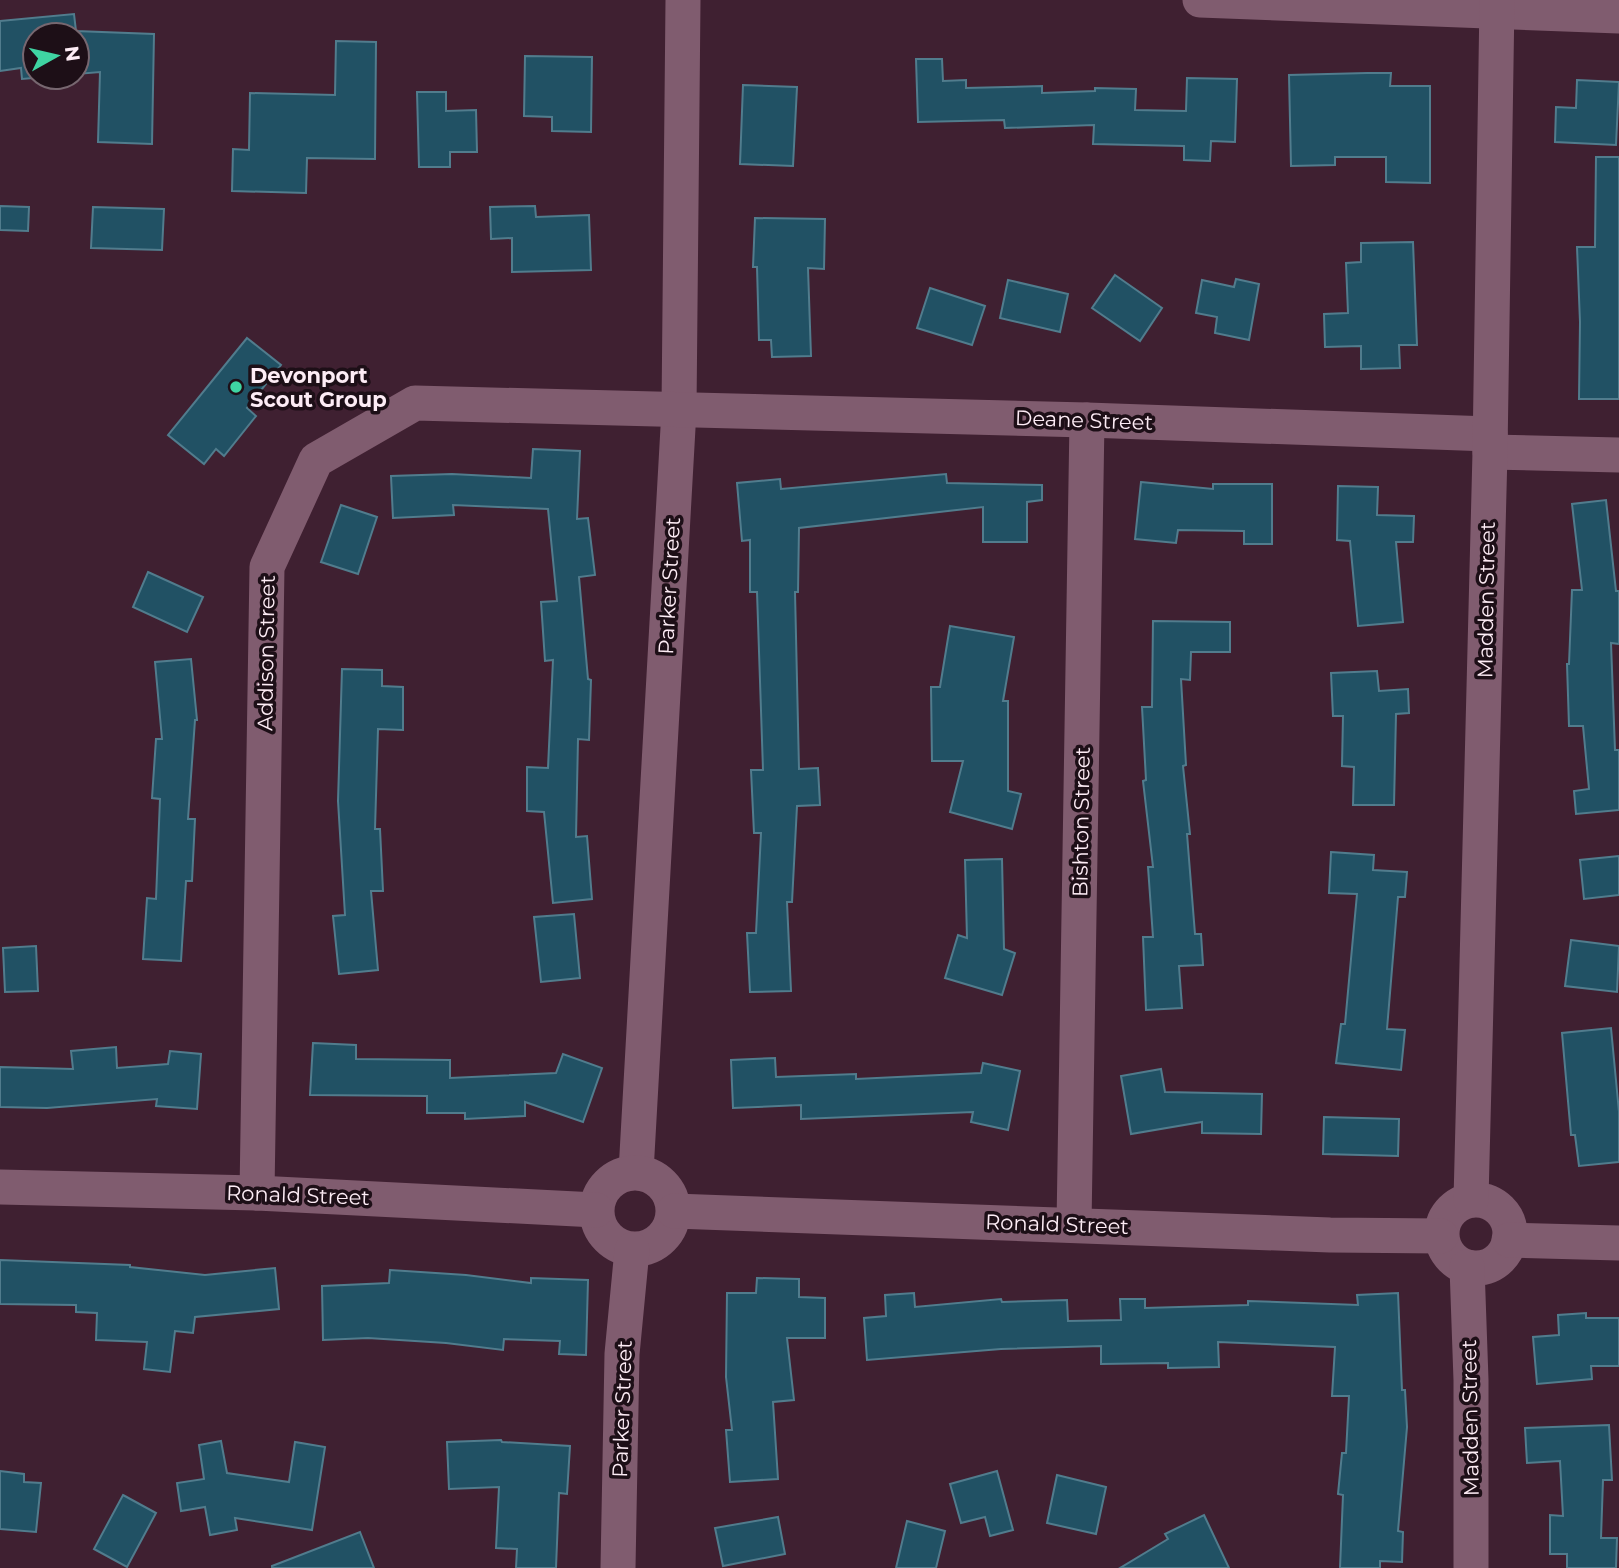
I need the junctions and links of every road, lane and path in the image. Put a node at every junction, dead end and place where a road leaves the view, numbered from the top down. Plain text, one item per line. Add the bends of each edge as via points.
1 (683, 0) edge
2 (1200, 0) edge
3 (1497, 6) edge
4 (1619, 16) edge
5 (679, 411) junction
6 (1087, 420) junction
7 (1490, 443) junction
8 (1619, 455) edge
9 (636, 1172) junction
10 (0, 1187) edge
11 (257, 1193) junction
12 (1471, 1200) junction
13 (596, 1210) junction
14 (674, 1211) junction
15 (1074, 1225) junction
16 (1441, 1236) junction
17 (1509, 1240) junction
18 (1619, 1243) edge
19 (632, 1250) junction
20 (1467, 1267) junction
21 (618, 1568) edge
22 (1471, 1568) edge

1 - 5 street, Parker Street
2 - 3 street
3 - 4 street
3 - 7 street, Madden Street
5 - 6 street, Deane Street
5 - 9 street, Parker Street
5 - 11 street, Addison Street via 415,403 316,460 267,567
6 - 7 street, Deane Street
6 - 15 street, Bishton Street
7 - 8 street, Deane Street
7 - 12 street, Madden Street
9 - 13 street via 604,1187
9 - 14 street via 658,1180
10 - 11 street, Ronald Street
11 - 13 street, Ronald Street
12 - 16 street via 1446,1216
12 - 17 street via 1497,1207 1507,1222
13 - 19 street via 602,1232 610,1241
14 - 15 street, Ronald Street
14 - 19 street via 666,1235 645,1249
15 - 16 street, Ronald Street
16 - 20 street via 1449,1256
17 - 18 street
17 - 20 street via 1494,1263
19 - 21 street, Parker Street via 622,1354
20 - 22 street, Madden Street

